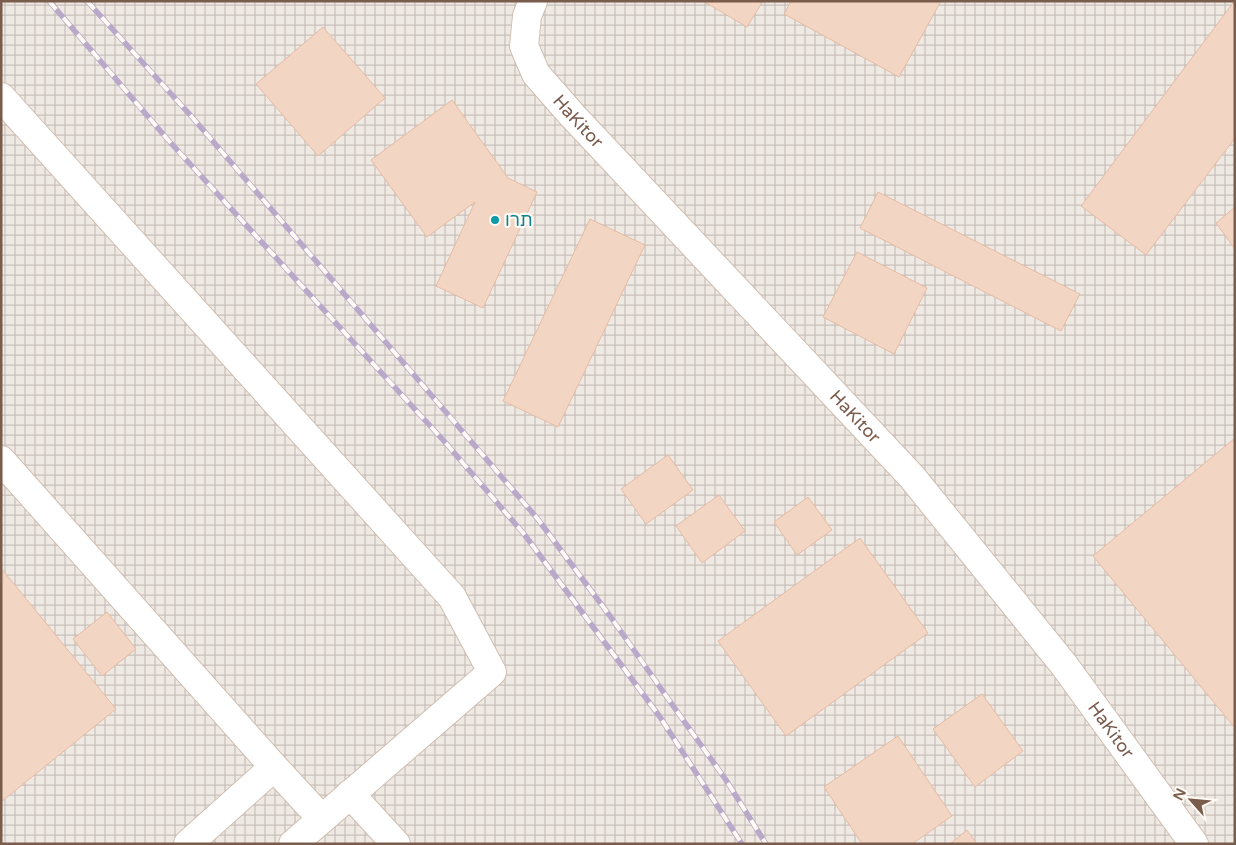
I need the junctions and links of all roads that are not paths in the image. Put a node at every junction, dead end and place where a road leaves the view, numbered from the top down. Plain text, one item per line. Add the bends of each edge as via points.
1 (533, 1) edge
2 (1, 97) edge
3 (1, 460) edge
4 (274, 767) junction
5 (350, 794) junction
6 (322, 819) junction
7 (188, 844) edge
8 (293, 844) edge
9 (396, 844) edge
10 (1194, 844) edge

1 - 10 street, HaKitor via 527,16 524,46 536,74 912,477 1064,665
2 - 5 street via 452,597 492,672
3 - 4 street
4 - 6 street
4 - 7 street
5 - 6 street
5 - 9 street
6 - 8 street

